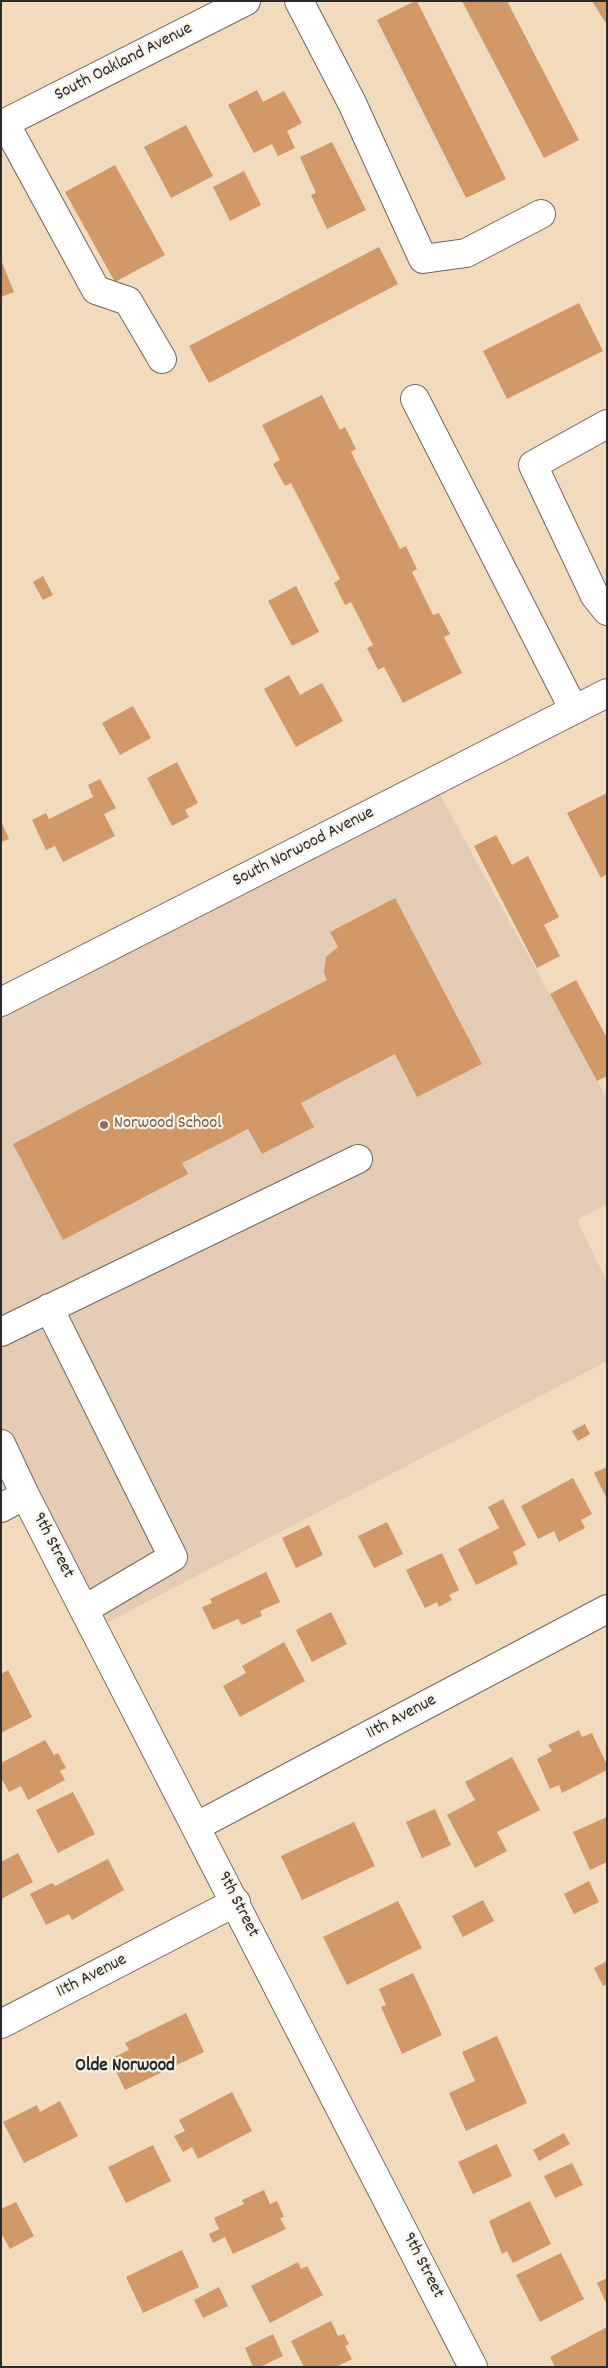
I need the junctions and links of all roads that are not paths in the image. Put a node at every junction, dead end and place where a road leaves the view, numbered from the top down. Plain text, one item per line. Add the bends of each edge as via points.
1 (246, 1) edge
2 (299, 1) edge
3 (3, 124) edge
4 (541, 214) dead end
5 (162, 360) dead end
6 (416, 399) dead end
7 (607, 424) edge
8 (607, 611) edge
9 (607, 694) edge
10 (574, 710) junction
11 (1, 1002) edge
12 (358, 1158) dead end
13 (49, 1308) junction
14 (1, 1332) edge
15 (1, 1444) edge
16 (25, 1495) junction
17 (1, 1508) edge
18 (84, 1609) junction
19 (607, 1610) edge
20 (197, 1826) junction
21 (236, 1902) junction
22 (1, 2024) edge
23 (473, 2367) edge

1 - 3 street, South Oakland Avenue
2 - 4 street via 352,103 423,259 466,253
3 - 5 street via 96,290 128,301
6 - 10 street
7 - 8 street via 533,465 595,596
9 - 10 street, South Norwood Avenue
10 - 11 street, South Norwood Avenue
12 - 13 street
13 - 14 street
13 - 18 street via 173,1557
15 - 16 street, 9th Street
16 - 17 street
16 - 18 street, 9th Street
18 - 20 street, 9th Street
19 - 20 street, 11th Avenue
20 - 21 street, 9th Street
21 - 22 street, 11th Avenue
21 - 23 street, 9th Street

